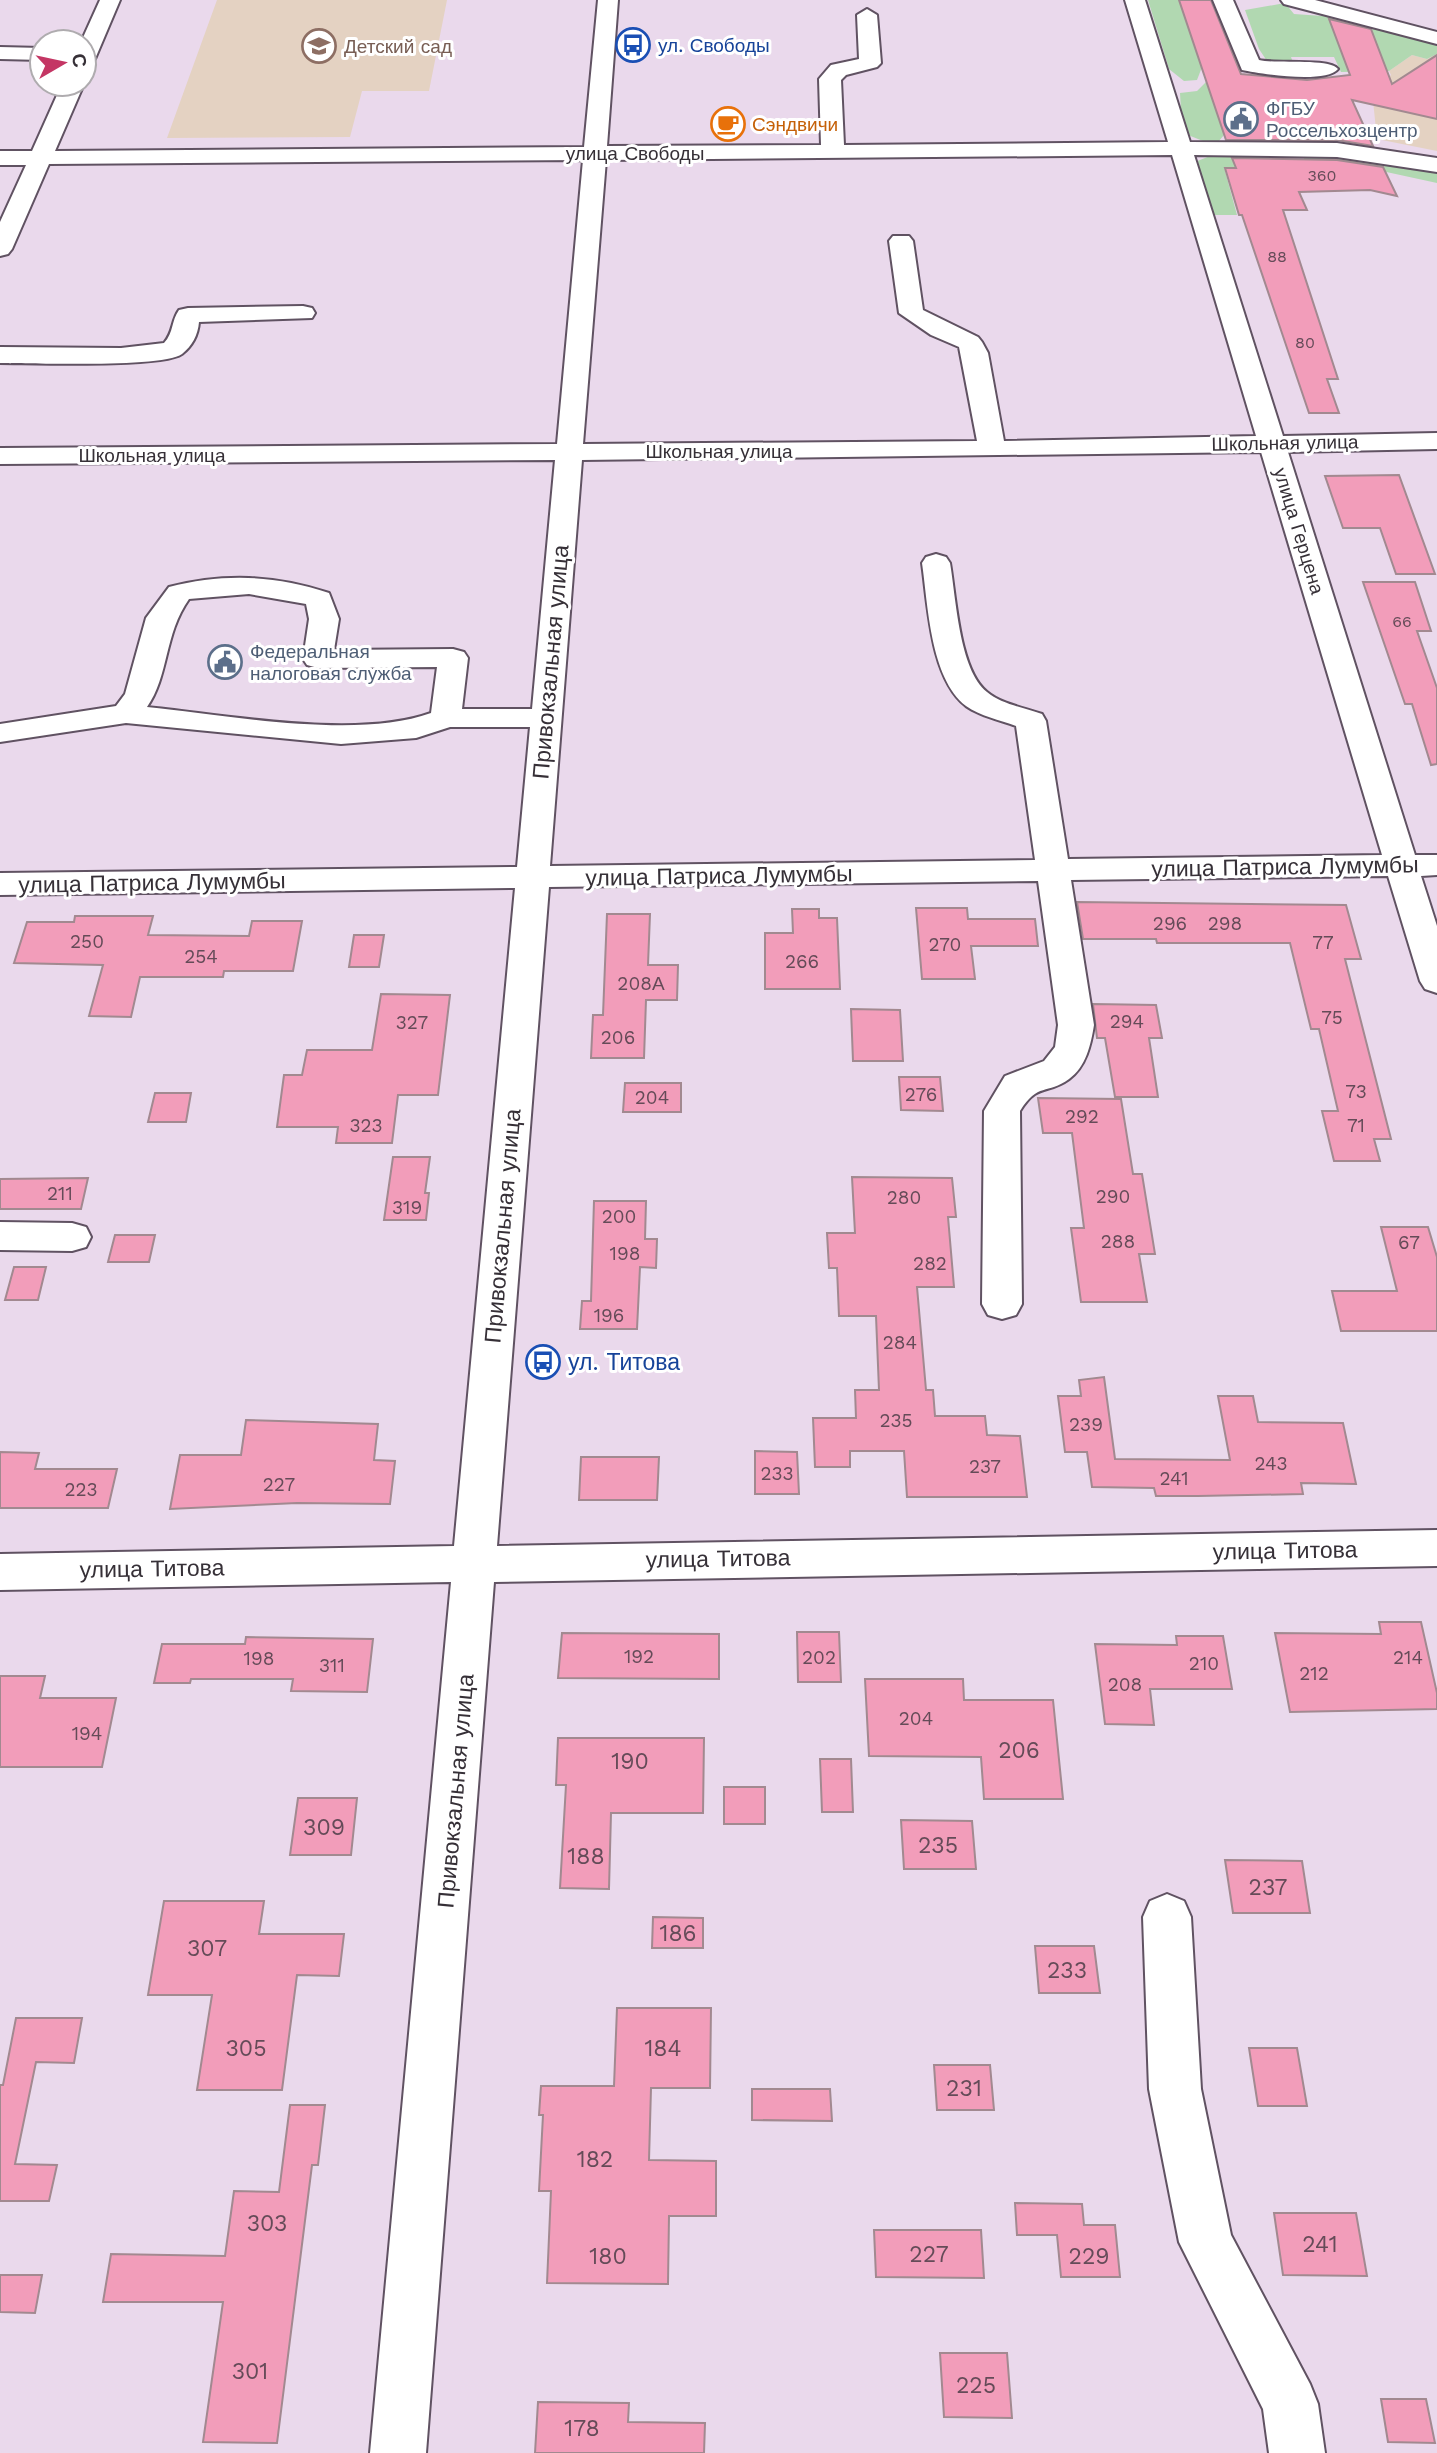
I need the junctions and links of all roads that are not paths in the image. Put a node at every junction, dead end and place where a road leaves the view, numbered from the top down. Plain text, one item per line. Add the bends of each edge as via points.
1 (110, 0) edge
2 (608, 0) edge
3 (1135, 0) edge
4 (1223, 0) edge
5 (1291, 0) edge
6 (867, 15) dead end
7 (97, 28) edge
8 (1437, 38) edge
9 (0, 53) edge
10 (28, 54) edge
11 (1327, 69) dead end
12 (67, 98) edge
13 (1179, 149) junction
14 (833, 152) junction
15 (595, 154) junction
16 (0, 158) edge
17 (41, 158) junction
18 (1437, 165) edge
19 (901, 241) dead end
20 (0, 249) edge
21 (303, 313) dead end
22 (0, 355) edge
23 (1437, 441) edge
24 (1272, 443) junction
25 (992, 449) junction
26 (569, 452) junction
27 (0, 456) edge
28 (936, 563) dead end
29 (126, 714) junction
30 (446, 718) junction
31 (547, 718) junction
32 (0, 733) edge
33 (1437, 865) edge
34 (1399, 866) junction
35 (1055, 871) junction
36 (533, 879) junction
37 (0, 884) edge
38 (1437, 981) edge
39 (0, 1236) edge
40 (72, 1237) dead end
41 (1002, 1304) dead end
42 (1437, 1548) edge
43 (475, 1563) junction
44 (0, 1572) edge
45 (1167, 1917) dead end
46 (398, 2453) edge
47 (1297, 2453) edge

1 - 7 street
2 - 15 street, Привокзальная улица
3 - 13 street, улица Герцена
4 - 11 street via 1250,65
5 - 8 street
6 - 14 street via 870,63 839,70 830,79
9 - 10 street
12 - 17 street
13 - 14 street, улица Свободы
13 - 18 street, улица Свободы via 1337,150
13 - 24 street, улица Герцена
14 - 15 street, улица Свободы
15 - 17 street, улица Свободы
15 - 26 street, Привокзальная улица
16 - 17 street, улица Свободы
17 - 20 street
19 - 25 street via 911,313 970,342 975,353
21 - 22 street via 188,315 185,335 172,350 121,356
23 - 24 street, Школьная улица
24 - 25 street, Школьная улица
24 - 34 street, улица Герцена
25 - 26 street, Школьная улица
26 - 27 street, Школьная улица
26 - 31 street, Привокзальная улица
28 - 35 street via 960,679 977,699 1031,721
29 - 30 street via 341,735 416,729
29 - 30 street via 140,695 161,618 179,593 233,587 289,590 319,599 324,619 318,659 453,658
29 - 32 street
30 - 31 street
31 - 36 street, Привокзальная улица
33 - 34 street, улица Патриса Лумумбы
34 - 35 street, улица Патриса Лумумбы
34 - 38 street, улица Герцена
35 - 36 street, улица Патриса Лумумбы
35 - 41 street via 1076,1025 1073,1049 1057,1070 1018,1085 1002,1111
36 - 37 street, улица Патриса Лумумбы
36 - 43 street, Привокзальная улица
39 - 40 street
42 - 43 street, улица Титова
43 - 44 street, улица Титова
43 - 46 street, Привокзальная улица
45 - 47 street via 1175,2089 1206,2242 1290,2404

